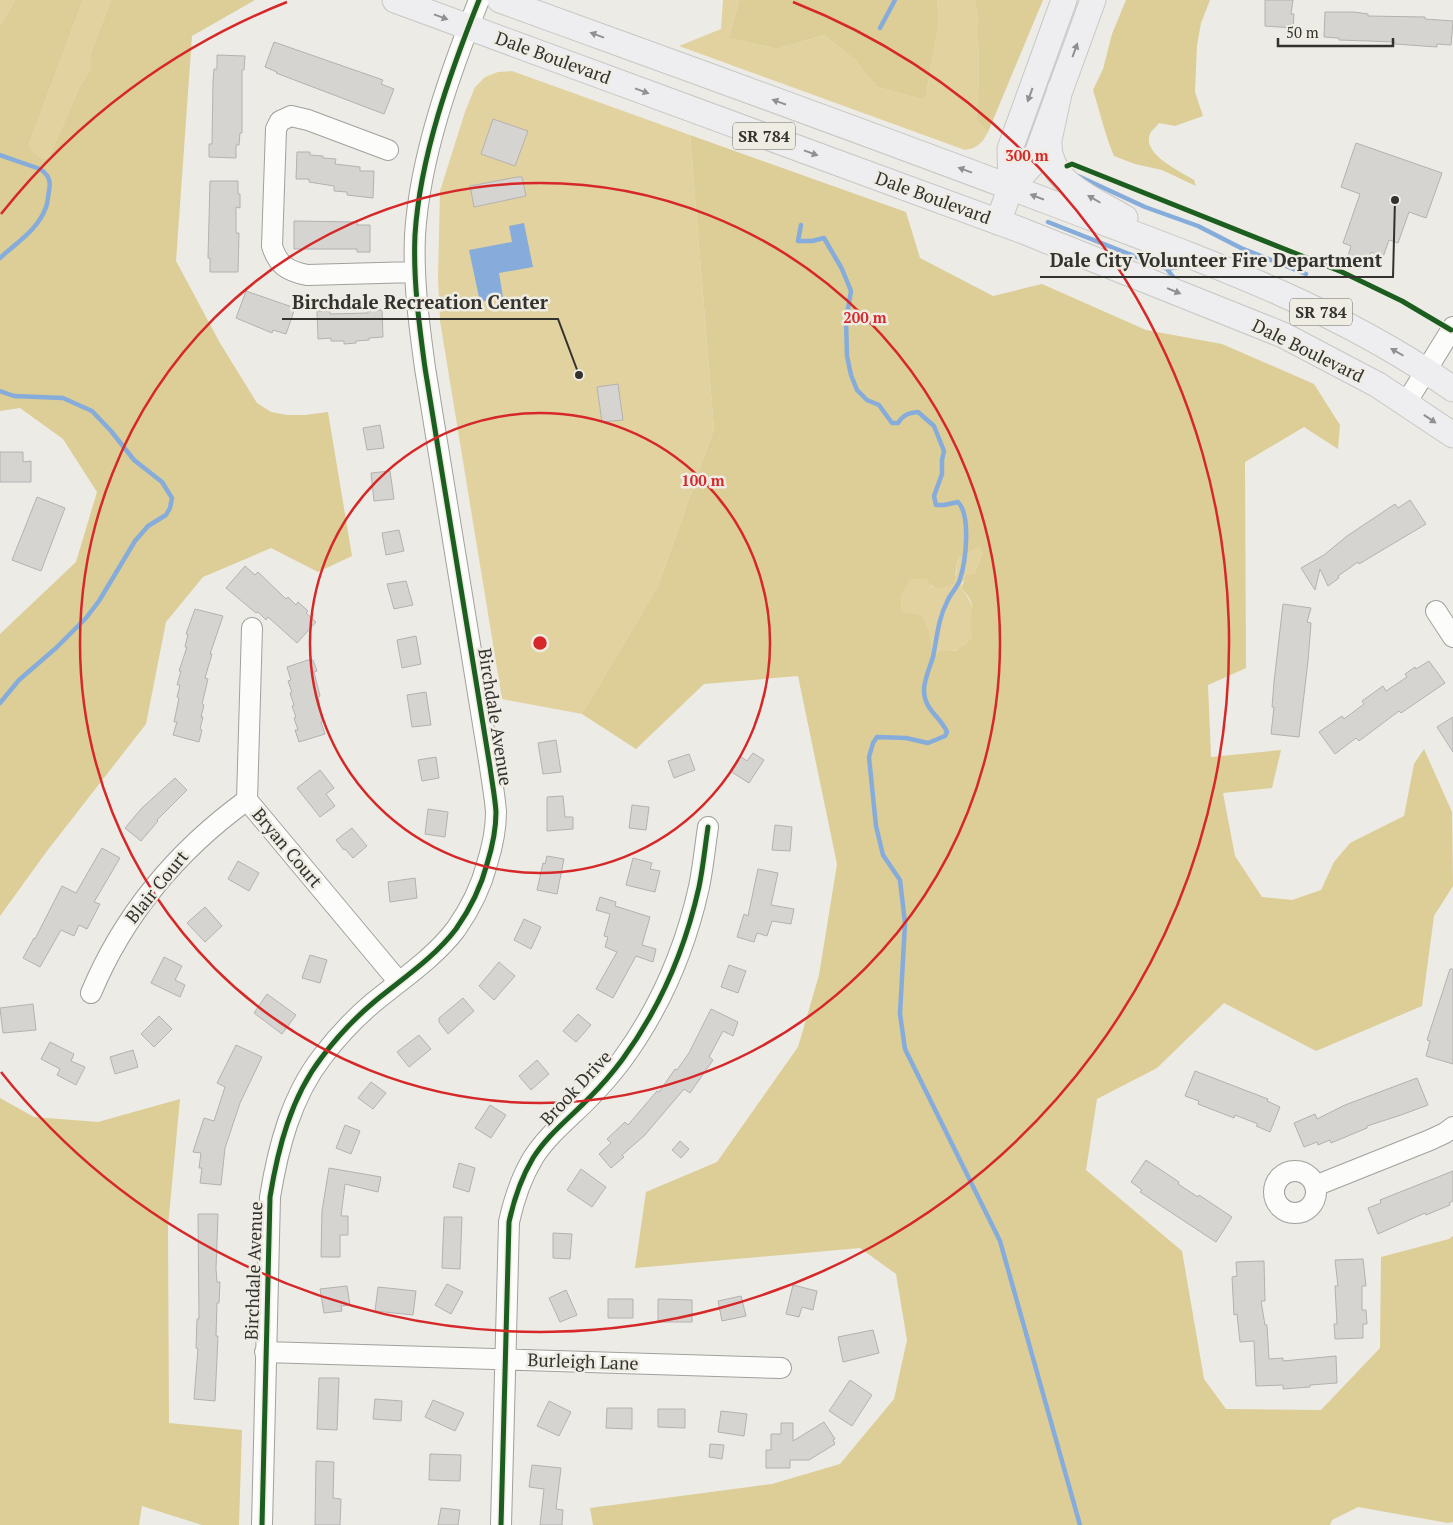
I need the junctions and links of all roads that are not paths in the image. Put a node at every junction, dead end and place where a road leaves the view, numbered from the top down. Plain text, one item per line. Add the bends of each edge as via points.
1 (395, 0) edge
2 (480, 0) edge
3 (500, 0) edge
4 (1064, 0) edge
5 (1093, 0) edge
6 (469, 27) junction
7 (1060, 89) junction
8 (388, 150) dead end
9 (1010, 187) junction
10 (998, 222) junction
11 (1181, 252) junction
12 (415, 272) junction
13 (1453, 327) edge
14 (1426, 370) junction
15 (1453, 389) edge
16 (1406, 403) junction
17 (1453, 435) edge
18 (1436, 611) dead end
19 (252, 628) dead end
20 (1453, 637) edge
21 (246, 800) junction
22 (708, 827) dead end
23 (399, 982) junction
24 (91, 993) dead end
25 (1453, 1127) edge
26 (1315, 1186) dead end
27 (265, 1352) junction
28 (505, 1360) junction
29 (781, 1368) dead end
30 (262, 1525) edge
31 (501, 1525) edge

1 -> 6 main road, Dale Boulevard / SR 784
2 - 6 street, Birchdale Avenue
9 -> 3 main road, Dale Boulevard / SR 784
4 -> 9 main road via 1010,150
7 -> 5 main road
6 -> 10 main road, Dale Boulevard / SR 784
6 - 12 street, Birchdale Avenue via 426,162 418,202
7 - 9 main road via 1034,162
11 -> 7 main road via 1074,188 1057,172 1048,148
8 - 12 street via 308,120 291,116 280,121 276,130 272,246 282,265 307,275
9 - 10 main road
11 -> 9 main road, Dale Boulevard / SR 784
10 -> 16 main road, Dale Boulevard / SR 784 via 1283,335
14 -> 11 main road, Dale Boulevard / SR 784 via 1345,323
12 - 23 street, Birchdale Avenue via 425,368 496,813 492,849 470,908 438,949
13 - 14 street
14 - 15 main road, Dale Boulevard / SR 784
14 - 16 street
16 -> 17 main road, Dale Boulevard / SR 784
18 - 20 street
19 - 21 street, Bryan Court
21 - 23 street, Bryan Court
21 - 24 street, Blair Court via 221,818 162,875 116,940
22 - 28 street, Brook Drive via 700,885 666,988 622,1060 592,1096 545,1142 520,1184 509,1222
23 - 27 street, Birchdale Avenue via 346,1029 322,1057 295,1103 283,1133 270,1197
25 - 26 street via 1430,1140
27 - 28 street, Burleigh Lane
27 - 30 street, Birchdale Avenue
28 - 29 street, Burleigh Lane
28 - 31 street, Brook Drive

